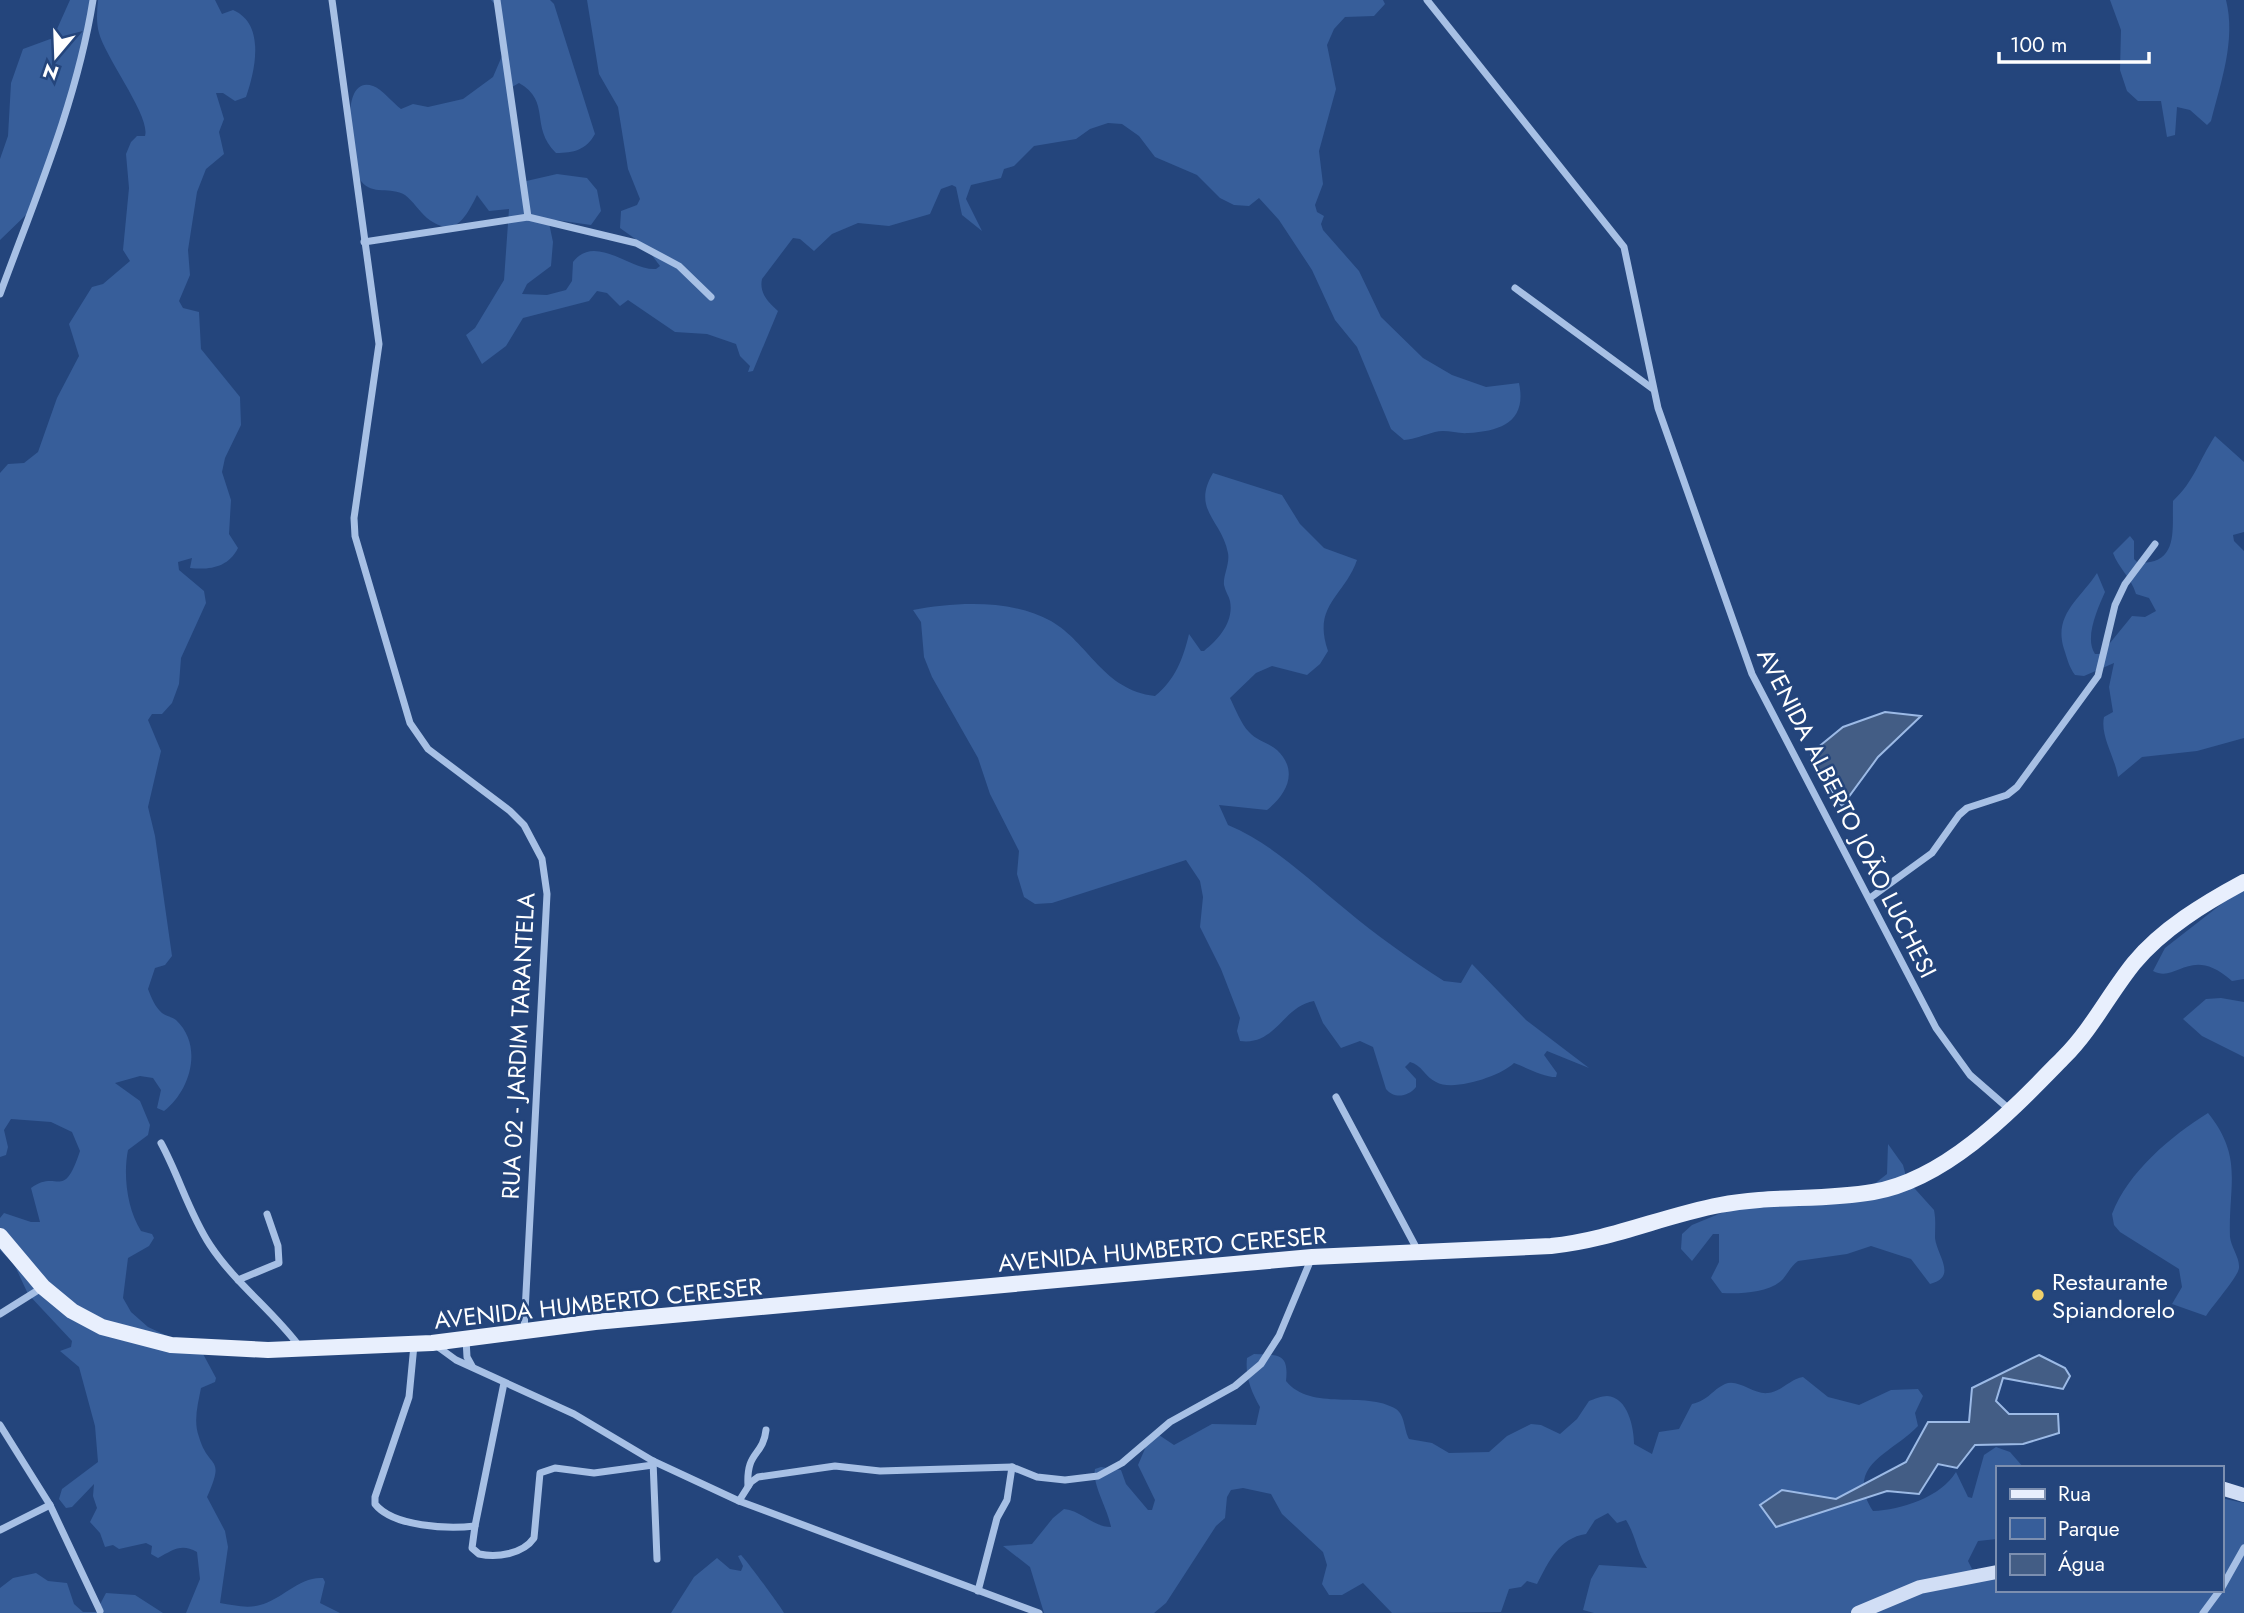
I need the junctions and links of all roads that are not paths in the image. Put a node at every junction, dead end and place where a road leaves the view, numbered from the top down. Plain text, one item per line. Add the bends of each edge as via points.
1 (93, 0) edge
2 (332, 0) edge
3 (497, 0) edge
4 (1427, 0) edge
5 (528, 217) junction
6 (364, 242) junction
7 (1515, 288) dead end
8 (0, 295) edge
9 (710, 297) dead end
10 (1653, 390) junction
11 (2155, 544) dead end
12 (2244, 882) edge
13 (1870, 898) junction
14 (1336, 1097) dead end
15 (2009, 1109) junction
16 (161, 1143) dead end
17 (267, 1214) dead end
18 (0, 1236) edge
19 (1418, 1251) junction
20 (1312, 1257) junction
21 (237, 1280) junction
22 (43, 1287) junction
23 (0, 1314) edge
24 (524, 1331) junction
25 (466, 1339) junction
26 (432, 1343) junction
27 (414, 1345) junction
28 (302, 1349) junction
29 (473, 1367) junction
30 (505, 1383) junction
31 (0, 1425) edge
32 (766, 1430) dead end
33 (653, 1463) junction
34 (1012, 1467) junction
35 (748, 1486) junction
36 (2223, 1489) edge
37 (2244, 1495) edge
38 (739, 1501) junction
39 (50, 1505) junction
40 (475, 1526) junction
41 (0, 1530) edge
42 (2244, 1548) edge
43 (657, 1559) dead end
44 (1996, 1572) edge
45 (2223, 1586) edge
46 (978, 1591) junction
47 (2219, 1592) edge
48 (100, 1611) dead end
49 (1039, 1613) edge
50 (1858, 1613) edge
51 (2203, 1613) edge

1 - 8 street via 82,53
2 - 6 street
3 - 5 street
4 - 10 street, AVENIDA ALBERTO JOÃO LUCHESI via 1617,234 1629,262
5 - 6 street
5 - 9 street via 636,243 679,266
6 - 24 street, RUA 02 - JARDIM TARANTELA via 379,344 355,536 410,723 428,750 524,825 542,859 547,894
7 - 10 street
10 - 13 street, AVENIDA ALBERTO JOÃO LUCHESI via 1752,674
11 - 13 street via 2115,605 2098,676 2017,787 2007,795 1967,808 1932,853
12 - 15 main road, AVENIDA HUMBERTO CERESER via 2184,919 2151,946 2073,1046
13 - 15 street, AVENIDA ALBERTO JOÃO LUCHESI via 1936,1028 1970,1075
14 - 19 street
15 - 19 main road, AVENIDA HUMBERTO CERESER via 1937,1167 1902,1185 1873,1192 1738,1201 1578,1243
16 - 21 street via 189,1207
17 - 21 street via 279,1263
18 - 22 main road, AVENIDA HUMBERTO CERESER
19 - 20 main road, AVENIDA HUMBERTO CERESER
20 - 24 main road, AVENIDA HUMBERTO CERESER
20 - 34 street via 1272,1351 1235,1385 1170,1422 1122,1464 1098,1476 1065,1480 1037,1477
21 - 28 street
22 - 23 street
22 - 28 main road, AVENIDA HUMBERTO CERESER via 72,1311 134,1338 171,1345
24 - 25 main road, AVENIDA HUMBERTO CERESER
25 - 26 main road, AVENIDA HUMBERTO CERESER
25 - 29 street
26 - 27 main road, AVENIDA HUMBERTO CERESER
26 - 29 street
27 - 28 main road, AVENIDA HUMBERTO CERESER
27 - 40 street via 409,1396 375,1504 385,1513 415,1523
29 - 30 street
30 - 33 street via 574,1414
30 - 40 street
31 - 39 street
32 - 35 street via 764,1442 747,1467
33 - 38 street
33 - 40 street via 594,1473 555,1468 540,1473 534,1538 528,1547 515,1552 479,1554 472,1548
33 - 43 street
34 - 35 street via 880,1471 835,1466 768,1474
34 - 46 street via 1007,1500 996,1518
35 - 38 street
36 - 37 street
38 - 46 street
39 - 41 street
39 - 48 street
42 - 45 street
44 - 50 street via 1920,1587
46 - 49 street
47 - 51 street

